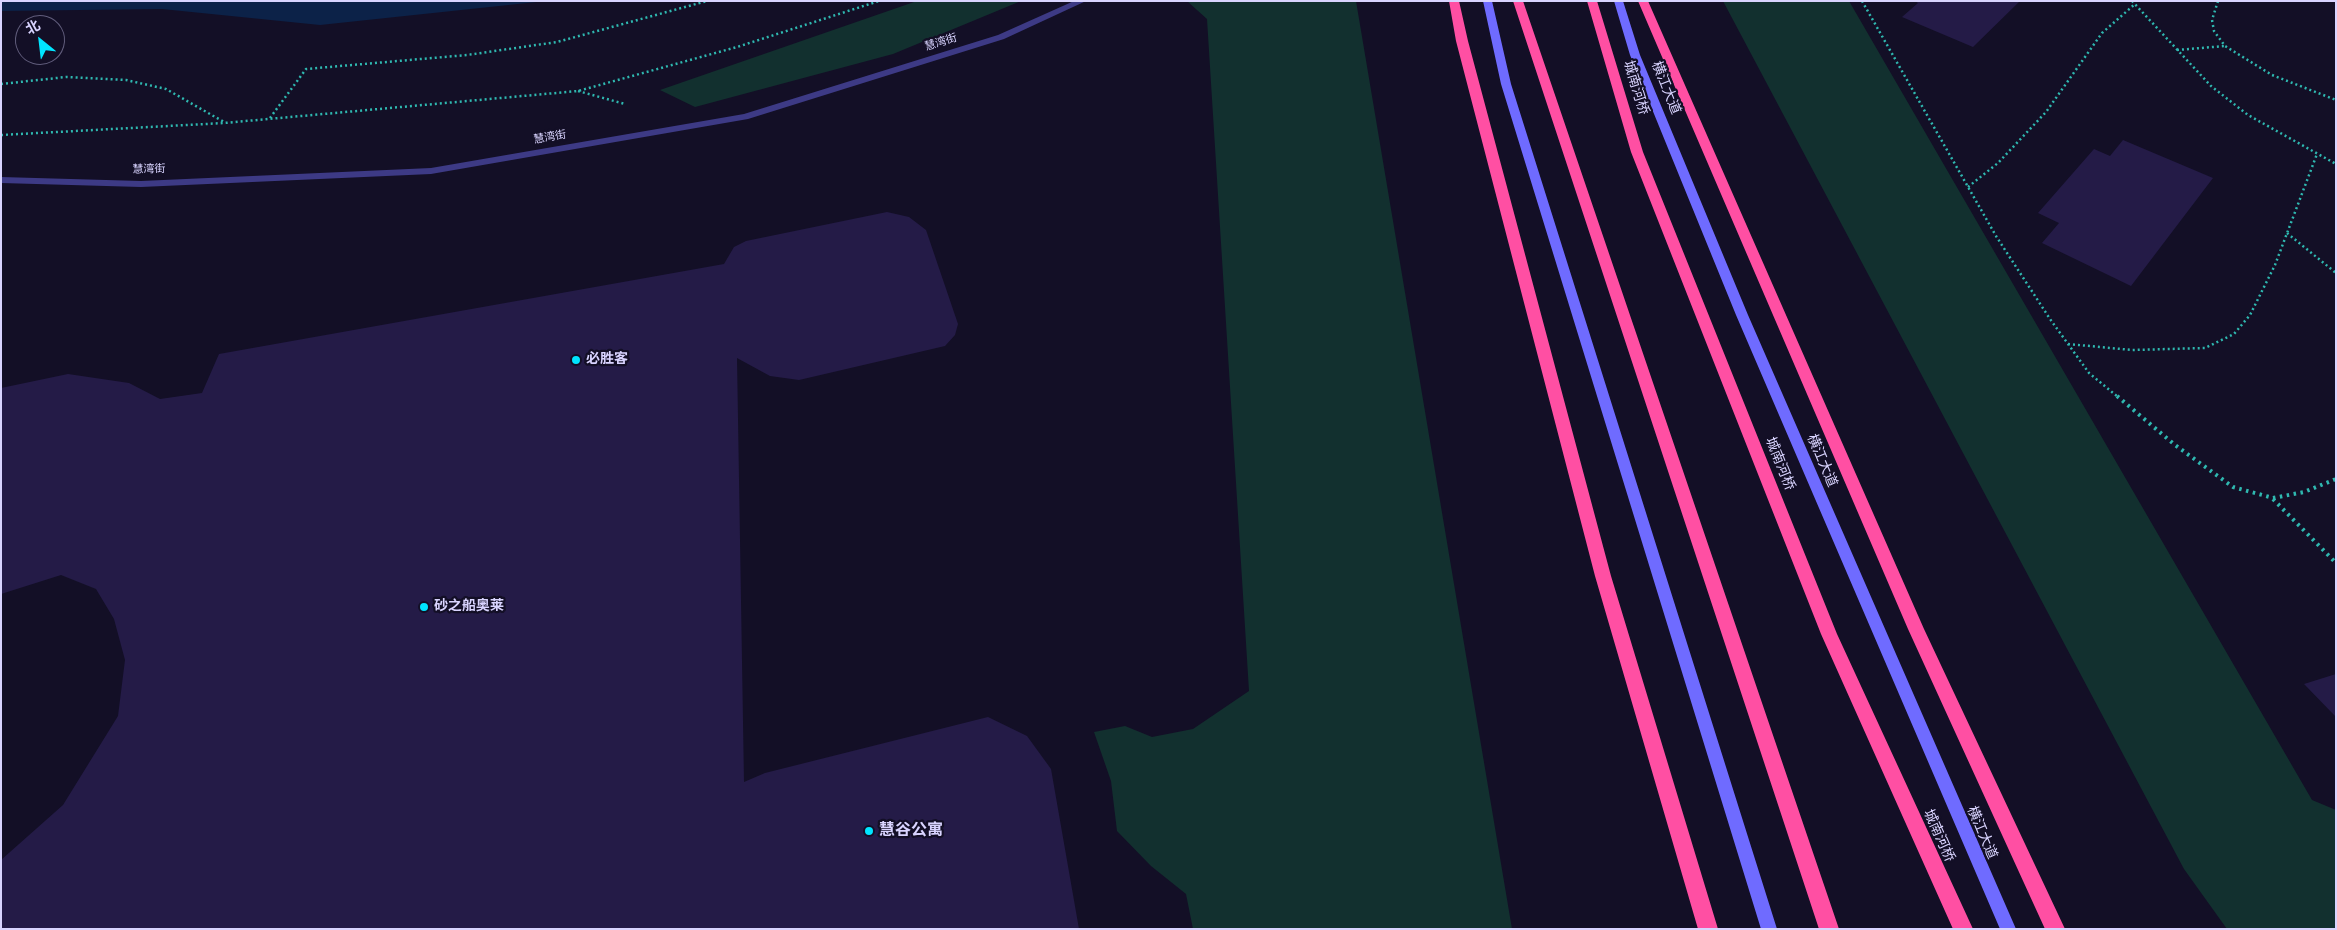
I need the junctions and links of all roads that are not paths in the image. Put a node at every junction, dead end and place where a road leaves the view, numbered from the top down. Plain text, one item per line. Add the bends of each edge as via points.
1 (1082, 1) edge
2 (1454, 1) edge
3 (1487, 1) edge
4 (1518, 1) edge
5 (1592, 1) edge
6 (1618, 1) edge
7 (1642, 1) edge
8 (1, 180) edge
9 (1708, 928) edge
10 (1769, 929) edge
11 (1829, 929) edge
12 (1963, 929) edge
13 (2008, 929) edge
14 (2056, 929) edge

1 - 8 street, 慧湾街 via 1001,37 745,117 441,169 141,184
2 - 9 highway via 1603,576
3 - 10 street via 1506,84
4 - 11 highway
5 - 12 highway, 城南河桥 via 1637,152 1825,625
6 - 13 street, 横江大道 via 1636,55 1742,315
7 - 14 highway via 1912,620

